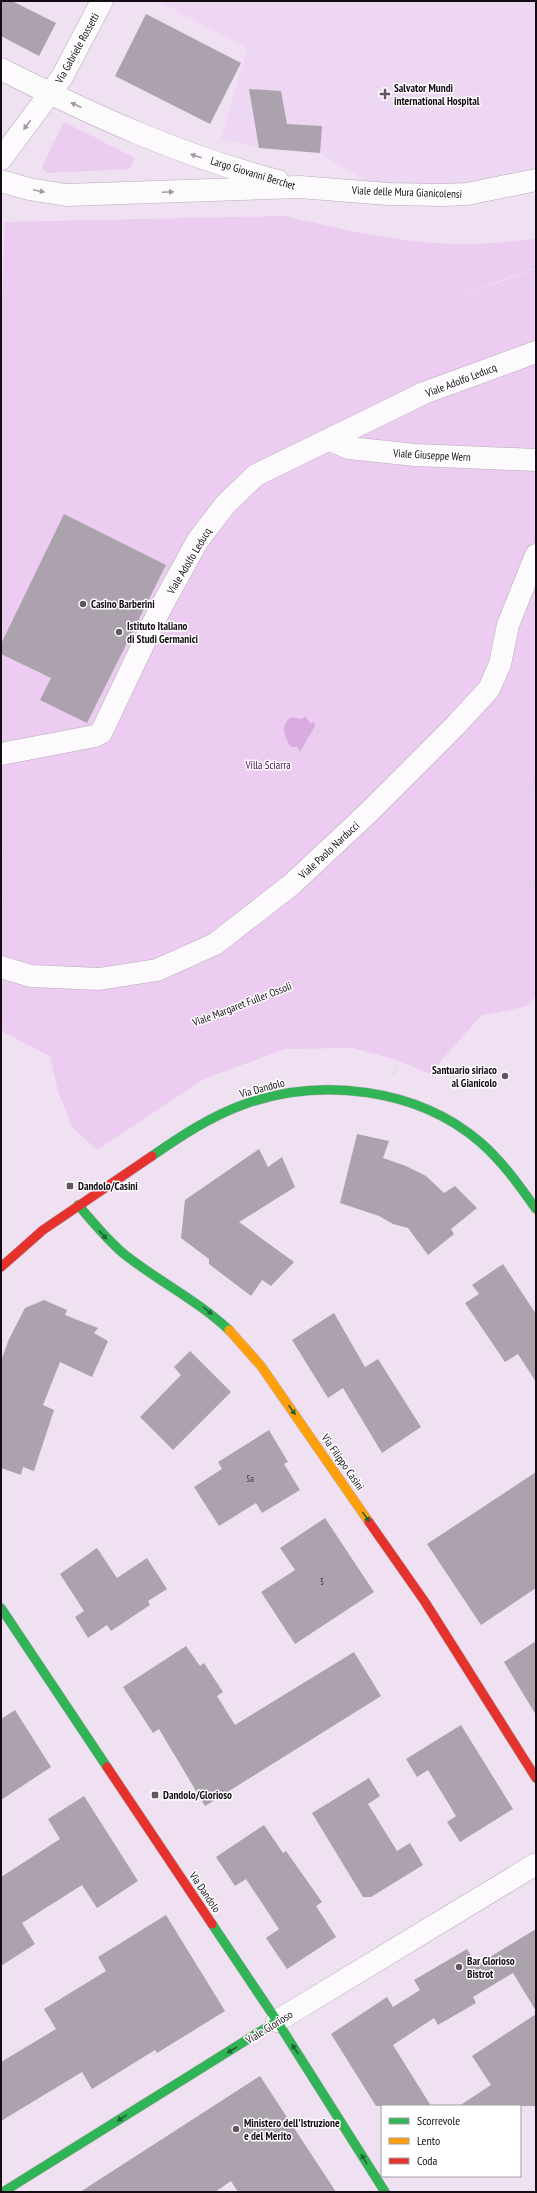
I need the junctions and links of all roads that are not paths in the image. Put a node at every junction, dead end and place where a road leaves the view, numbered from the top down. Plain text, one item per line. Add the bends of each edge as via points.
1 (102, 1) edge
2 (1, 69) edge
3 (50, 94) junction
4 (1, 160) edge
5 (536, 180) edge
6 (1, 181) edge
7 (300, 187) junction
8 (536, 352) edge
9 (330, 440) junction
10 (536, 460) edge
11 (536, 555) edge
12 (1, 754) edge
13 (1, 967) edge
14 (78, 1205) junction
15 (536, 1209) edge
16 (1, 1267) edge
17 (1, 1608) edge
18 (536, 1778) edge
19 (536, 1864) edge
20 (277, 2021) junction
21 (3, 2192) edge
22 (385, 2192) edge

1 - 3 street, Via Gabriele Rossetti via 75,55
2 - 3 street, Largo Giovanni Berchet
3 -> 4 street
7 -> 3 street, Largo Giovanni Berchet via 172,148
5 - 7 street, Viale delle Mura Gianicolensi via 467,194 442,195 388,194
6 -> 7 street, Largo Giovanni Berchet via 43,192 76,195
8 - 9 street, Viale Adolfo Leducq via 424,393
9 - 10 street, Viale Giuseppe Wern via 349,448 415,455
9 - 12 street, Viale Adolfo Leducq via 256,475 225,505 198,540 159,611 101,733
11 - 13 street, Viale Paolo Narducci via 508,625 500,664 489,689 455,726 291,885 215,944 157,970 99,979 30,976
14 - 15 street, Via Dandolo via 218,1115 269,1096 302,1090 333,1090 380,1095 442,1116 470,1133 509,1172
14 - 16 street, Via Dandolo via 23,1246
14 -> 18 street, Via Filippo Casini via 106,1238 124,1254 191,1299 221,1323 264,1370 425,1602
17 - 20 street, Via Dandolo
19 - 20 street, Viale Glorioso
20 -> 21 street, Viale Glorioso
22 -> 20 street, Via Dandolo

